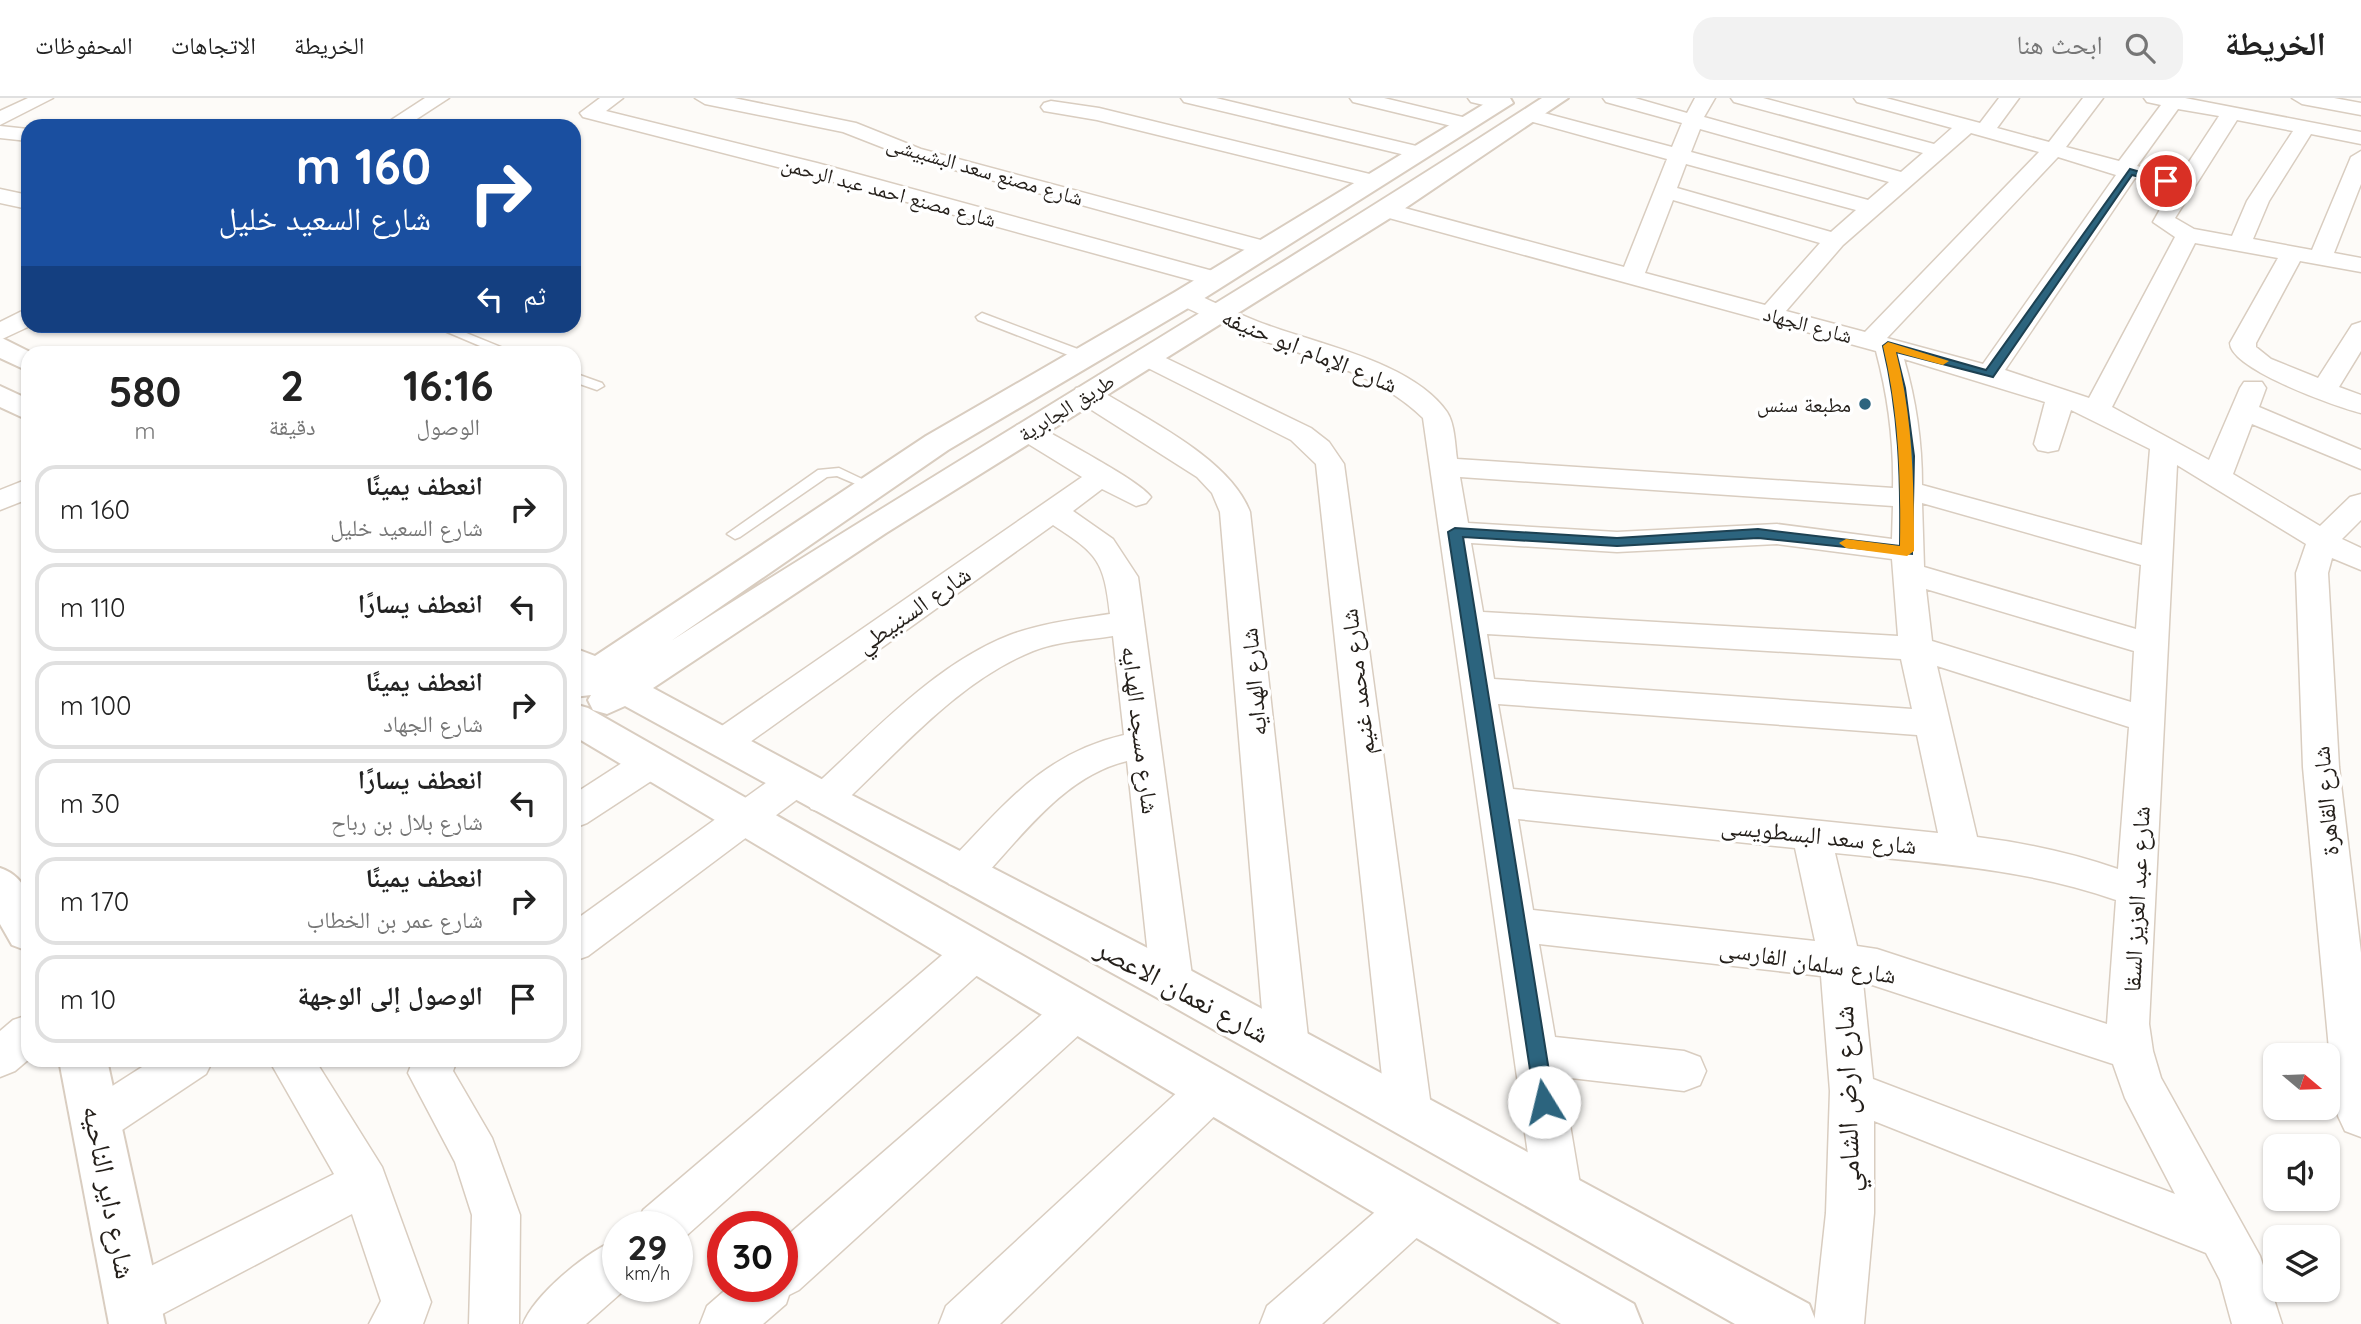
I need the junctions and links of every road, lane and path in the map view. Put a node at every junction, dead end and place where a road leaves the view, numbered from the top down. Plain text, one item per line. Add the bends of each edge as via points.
1 (43, 98) edge
2 (439, 98) edge
3 (613, 98) edge
4 (705, 98) edge
5 (1191, 98) edge
6 (1360, 98) edge
7 (1557, 98) edge
8 (1613, 98) edge
9 (1705, 98) edge
10 (1741, 98) edge
11 (1864, 98) edge
12 (2010, 98) edge
13 (2093, 98) edge
14 (2302, 98) edge
15 (1496, 100) edge
16 (2164, 100) edge
17 (1051, 107) dead end
18 (2361, 109) edge
19 (2231, 113) junction
20 (1530, 116) junction
21 (0, 119) edge
22 (404, 119) edge
23 (1693, 120) junction
24 (1468, 124) junction
25 (1976, 128) junction
26 (2305, 128) junction
27 (0, 132) edge
28 (21, 134) edge
29 (2361, 138) edge
30 (2053, 150) junction
31 (1938, 151) junction
32 (1422, 153) junction
33 (1679, 153) junction
34 (2361, 158) edge
35 (2127, 171) junction
36 (1905, 180) junction
37 (1374, 182) junction
38 (2185, 185) junction
39 (1665, 191) junction
40 (0, 196) edge
41 (21, 200) edge
42 (1873, 208) junction
43 (1386, 210) junction
44 (2188, 235) junction
45 (1835, 240) junction
46 (2240, 243) junction
47 (1264, 248) junction
48 (2293, 252) junction
49 (2320, 257) junction
50 (2361, 265) edge
51 (1632, 276) junction
52 (1215, 279) junction
53 (1185, 298) junction
54 (21, 304) edge
55 (0, 309) edge
56 (1218, 313) junction
57 (1770, 314) junction
58 (982, 317) dead end
59 (21, 320) edge
60 (2361, 330) edge
61 (0, 332) edge
62 (457, 333) edge
63 (1879, 344) junction
64 (0, 346) edge
65 (491, 346) edge
66 (1086, 357) junction
67 (1147, 357) junction
68 (21, 358) edge
69 (2262, 366) junction
70 (1989, 374) junction
71 (581, 380) edge
72 (597, 386) dead end
73 (2324, 390) junction
74 (1086, 394) junction
75 (0, 395) edge
76 (2060, 398) junction
77 (2361, 405) edge
78 (21, 407) edge
79 (2097, 410) junction
80 (2245, 411) junction
81 (1027, 431) junction
82 (2048, 444) dead end
83 (2164, 445) junction
84 (2361, 460) edge
85 (1445, 467) junction
86 (1102, 476) junction
87 (2217, 478) junction
88 (872, 487) junction
89 (21, 492) edge
90 (1907, 494) junction
91 (1136, 497) dead end
92 (0, 502) edge
93 (2361, 503) edge
94 (1052, 511) junction
95 (1455, 532) junction
96 (735, 534) dead end
97 (2322, 541) junction
98 (2157, 559) junction
99 (2361, 560) edge
100 (1908, 562) junction
101 (1469, 622) junction
102 (1128, 623) junction
103 (2152, 645) junction
104 (1916, 648) junction
105 (1480, 690) junction
106 (587, 692) edge
107 (2147, 720) junction
108 (1931, 723) junction
109 (723, 743) junction
110 (1143, 744) junction
111 (652, 762) junction
112 (809, 791) junction
113 (1497, 802) junction
114 (581, 808) edge
115 (747, 817) junction
116 (871, 824) junction
117 (1811, 834) junction
118 (1960, 849) junction
119 (827, 864) junction
120 (962, 873) junction
121 (0, 887) edge
122 (2136, 891) junction
123 (21, 921) edge
124 (1516, 925) junction
125 (581, 939) edge
126 (976, 951) junction
127 (1840, 961) junction
128 (1172, 983) junction
129 (1077, 1010) junction
130 (21, 1040) edge
131 (1287, 1046) junction
132 (2131, 1051) junction
133 (1536, 1055) junction
134 (0, 1057) edge
135 (85, 1067) edge
136 (180, 1067) edge
137 (295, 1067) edge
138 (432, 1067) edge
139 (1684, 1071) dead end
140 (1212, 1089) junction
141 (1852, 1091) junction
142 (1409, 1114) junction
143 (2361, 1116) edge
144 (97, 1121) junction
145 (365, 1183) junction
146 (1558, 1196) junction
147 (1415, 1208) junction
148 (678, 1211) edge
149 (2223, 1236) junction
150 (798, 1259) edge
151 (602, 1277) edge
152 (750, 1302) edge
153 (135, 1313) edge
154 (394, 1324) edge
155 (495, 1324) edge
156 (548, 1324) edge
157 (725, 1324) edge
158 (964, 1324) edge
159 (1285, 1324) edge
160 (1614, 1324) edge
161 (1789, 1324) edge
162 (1839, 1324) edge
163 (2257, 1324) edge

1 - 21 street
2 - 22 street
3 - 52 street, شارع مصنع احمد عبد الرحمن via 590,113
4 - 47 street, شارع مصنع سعد البشبيشى via 849,127 915,153
5 - 32 street
6 - 24 street
7 - 20 street, طريق الجابرية
8 - 23 street
9 - 23 street
10 - 31 street
11 - 25 street
12 - 25 street
13 - 30 street
14 - 18 street
15 - 24 street, طريق الجابرية
16 - 19 street
16 - 35 street
17 - 37 street via 1099,114
19 - 26 street
19 - 38 street
20 - 33 street
20 - 43 street, طريق الجابرية
23 - 33 street
23 - 36 street
24 - 32 street, طريق الجابرية
25 - 30 street
25 - 31 street
26 - 29 street
26 - 46 street via 2258,201
27 - 28 street
30 - 35 street
30 - 63 street
31 - 36 street
32 - 37 street, طريق الجابرية
33 - 39 street
33 - 42 street
34 - 49 street
35 - 38 street
35 - 70 street
36 - 42 street
37 - 47 street, طريق الجابرية
38 - 44 street via 2164,218 2169,227
39 - 45 street
39 - 51 street
40 - 41 street
42 - 45 street
43 - 51 street, شارع الجهاد
43 - 56 street, طريق الجابرية
44 - 46 street
44 - 79 street
45 - 57 street
46 - 48 street
47 - 52 street, طريق الجابرية
48 - 49 street
48 - 69 street via 2243,343 2243,349
49 - 50 street
51 - 57 street, شارع الجهاد
52 - 53 street, طريق الجابرية
53 - 56 street, شارع الإمام ابو حنيفه
53 - 66 street, طريق الجابرية
54 - 55 street
56 - 67 street, طريق الجابرية
56 - 85 street, شارع الإمام ابو حنيفه via 1330,354 1415,395 1436,416
57 - 63 street, شارع الجهاد
58 - 66 lane
59 - 61 street
60 - 73 street
62 - 65 lane
63 - 70 street, شارع الجهاد
63 - 90 street via 1903,419
64 - 68 street
66 - 88 street, طريق الجابرية via 937,443
67 - 74 street, طريق الجابرية
67 - 142 street, شارع محمد غنيم via 1301,434 1319,447 1330,464
69 - 73 street
69 - 80 street
70 - 76 street, شارع الجهاد
71 - 72 lane
73 - 77 street
74 - 81 street, طريق الجابرية
74 - 131 street, شارع الهدايه via 1208,471 1233,502
75 - 78 street
76 - 79 street, شارع الجهاد
76 - 82 street
79 - 83 street, شارع الجهاد
80 - 84 street
80 - 87 street
81 - 86 street
81 - 106 street, طريق الجابرية
83 - 87 street, شارع الجهاد
83 - 98 street, شارع عبد العزيز السقا
85 - 90 street
85 - 95 street, شارع الإمام ابو حنيفه
86 - 91 street
86 - 94 street, شارع السنبيطي
87 - 97 street, شارع الجهاد
88 - 96 lane via 839,472 824,473
88 - 106 street, طريق الجابرية
89 - 92 street
90 - 98 street
90 - 100 street
93 - 97 street, شارع القاهرة
94 - 102 street, شارع مسجد الهدايه via 1096,540 1118,563
94 - 109 street, شارع السنبيطي
95 - 100 street via 1617,542 1758,534
95 - 101 street, شارع الإمام ابو حنيفه
97 - 99 street, شارع الجهاد
97 - 143 street, شارع القاهرة via 2312,573 2321,767
98 - 103 street, شارع عبد العزيز السقا
100 - 103 street
100 - 104 street
101 - 104 street
101 - 105 street, شارع الإمام ابو حنيفه
102 - 110 street, شارع مسجد الهدايه
102 - 112 street via 1066,631 1023,643 983,662
103 - 107 street, شارع عبد العزيز السقا
104 - 107 street
104 - 108 street
105 - 108 street
105 - 113 street, شارع الإمام ابو حنيفه
106 - 109 street, شارع نعمان الاعصر
106 - 111 street
107 - 122 street, شارع عبد العزيز السقا
108 - 118 street
109 - 112 street, شارع نعمان الاعصر
110 - 120 street via 1085,761 1061,777
110 - 128 street, شارع مسجد الهدايه
111 - 114 street
111 - 115 street
112 - 115 street
112 - 116 street, شارع نعمان الاعصر
113 - 117 street, شارع سعد البسطويسى
113 - 124 street, شارع الإمام ابو حنيفه
115 - 119 street
115 - 125 street
116 - 119 street
116 - 120 street, شارع نعمان الاعصر
117 - 118 street, شارع سعد البسطويسى
117 - 127 street, شارع ارض الشامي
118 - 122 street, شارع سعد البسطويسى via 2076,870
119 - 126 street
120 - 128 street, شارع نعمان الاعصر
121 - 123 street
122 - 132 street, شارع عبد العزيز السقا via 2128,1024
124 - 127 street, شارع سلمان الفارسى
124 - 133 street, شارع الإمام ابو حنيفه
126 - 129 street
126 - 148 street
127 - 132 street, شارع سلمان الفارسى via 1915,978
127 - 141 street, شارع ارض الشامي
128 - 131 street, شارع نعمان الاعصر
129 - 140 street
129 - 150 street
130 - 134 street
131 - 142 street, شارع نعمان الاعصر
132 - 149 street, شارع عبد العزيز السقا via 2141,1084
133 - 139 street
133 - 146 street, شارع الإمام ابو حنيفه
135 - 144 street, شارع داير الناحيه
136 - 144 street
137 - 145 street
138 - 155 street via 430,1073 476,1154 496,1215
140 - 147 street
140 - 158 street
141 - 149 street
141 - 162 street, شارع ارض الشامي via 1850,1213
142 - 146 street, شارع نعمان الاعصر
144 - 153 street, شارع داير الناحيه
145 - 153 street
145 - 154 street via 406,1302
146 - 161 street, شارع نعمان الاعصر
147 - 159 street
147 - 160 street
149 - 163 street, شارع عبد العزيز السقا via 2243,1273
151 - 156 street
152 - 157 street

